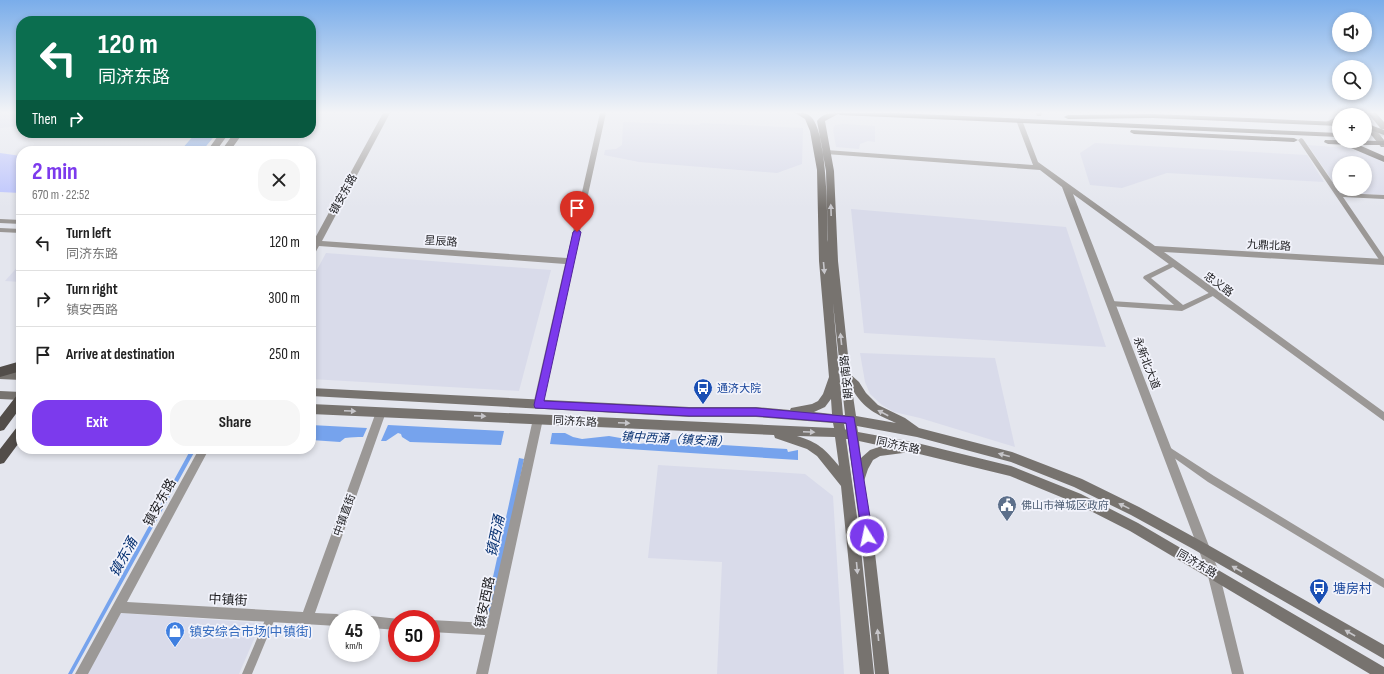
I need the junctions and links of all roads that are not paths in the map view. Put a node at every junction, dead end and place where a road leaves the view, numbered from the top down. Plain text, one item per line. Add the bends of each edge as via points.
1 (369, 144) edge
2 (596, 144) edge
3 (816, 144) edge
4 (825, 144) edge
5 (1028, 144) edge
6 (1304, 144) edge
7 (1360, 148) edge
8 (826, 152) junction
9 (1384, 159) edge
10 (1042, 168) junction
11 (1066, 186) junction
12 (1332, 186) edge
13 (1339, 196) edge
14 (1361, 196) edge
15 (1384, 197) edge
16 (0, 221) edge
17 (16, 222) edge
18 (0, 230) edge
19 (16, 231) edge
20 (316, 240) edge
21 (316, 244) edge
22 (1154, 249) junction
23 (570, 261) junction
24 (1384, 262) edge
25 (1173, 264) junction
26 (1213, 293) junction
27 (1111, 304) junction
28 (1182, 308) junction
29 (16, 367) edge
30 (0, 372) edge
31 (0, 375) edge
32 (16, 376) edge
33 (840, 376) junction
34 (316, 392) edge
35 (0, 395) edge
36 (16, 397) edge
37 (16, 404) edge
38 (538, 405) junction
39 (316, 409) edge
40 (381, 412) junction
41 (774, 414) junction
42 (1384, 417) edge
43 (538, 419) junction
44 (844, 419) junction
45 (0, 426) edge
46 (756, 429) junction
47 (917, 432) junction
48 (846, 434) junction
49 (16, 438) edge
50 (913, 447) junction
51 (1166, 448) junction
52 (201, 454) edge
53 (0, 459) edge
54 (853, 484) junction
55 (1204, 550) junction
56 (1213, 572) junction
57 (1384, 584) edge
58 (118, 607) junction
59 (270, 616) junction
60 (307, 618) junction
61 (328, 619) edge
62 (440, 626) edge
63 (492, 629) junction
64 (1384, 652) edge
65 (81, 674) edge
66 (247, 674) edge
67 (482, 674) edge
68 (867, 674) edge
69 (882, 674) edge
70 (1238, 674) edge
71 (1383, 674) edge

1 - 20 street, 镇安东路
2 - 23 street
3 -> 33 main road, 朝安南路 via 821,170 824,261
4 - 8 main road, 朝安南路
5 - 10 street, 忠义路 via 1035,163
6 - 12 street
7 - 9 main road
8 - 10 street
33 -> 8 main road, 朝安南路 via 830,170
10 - 11 street, 忠义路
11 - 22 street, 忠义路
11 - 27 street, 永新北大道
13 - 24 street
14 - 15 street
16 - 17 street
18 - 19 street
21 - 23 street, 星辰路
22 - 24 street, 九鼎北路
22 - 25 street, 忠义路
23 - 38 street
25 - 26 street, 忠义路
25 - 28 street via 1146,278
26 - 28 street
26 - 42 street, 忠义路
27 - 28 street
27 - 51 street, 永新北大道
29 - 30 highway
31 - 32 main road
33 - 41 main road via 821,406
33 - 44 main road, 朝安南路
47 -> 33 main road via 902,421 874,408 855,385
34 - 38 main road, 同济东路
35 - 36 main road
37 - 45 highway
38 - 41 main road, 同济东路
39 -> 40 main road, 同济东路
40 -> 43 main road, 同济东路
40 - 60 street, 中镇直街
41 - 44 main road, 同济东路
43 -> 46 main road, 同济东路
43 - 63 street, 镇安西路
44 - 47 main road, 同济东路
44 - 48 main road, 朝安南路
46 -> 48 main road, 同济东路
46 - 54 main road via 811,445
55 -> 47 main road, 同济东路 via 1135,511 1078,483 1012,457
48 - 50 main road, 同济东路
48 - 54 main road, 朝安南路
49 - 53 highway
50 - 54 main road via 877,451 866,458
50 - 56 main road, 同济东路 via 1011,471 1077,498
51 - 55 street, 永新北大道
51 - 57 street via 1211,479
52 - 58 street, 镇安东路
54 -> 68 main road, 朝安南路 via 853,531
69 -> 54 main road, 朝安南路 via 867,536
55 - 56 street, 永新北大道
64 -> 55 main road, 同济东路
56 - 70 street, 永新北大道
56 - 71 main road, 同济东路
58 - 59 street, 中镇街
58 - 65 street, 镇安东路
59 - 60 street, 中镇街
59 - 66 street
60 - 61 street, 中镇街
62 - 63 street
63 - 67 street, 镇安西路

